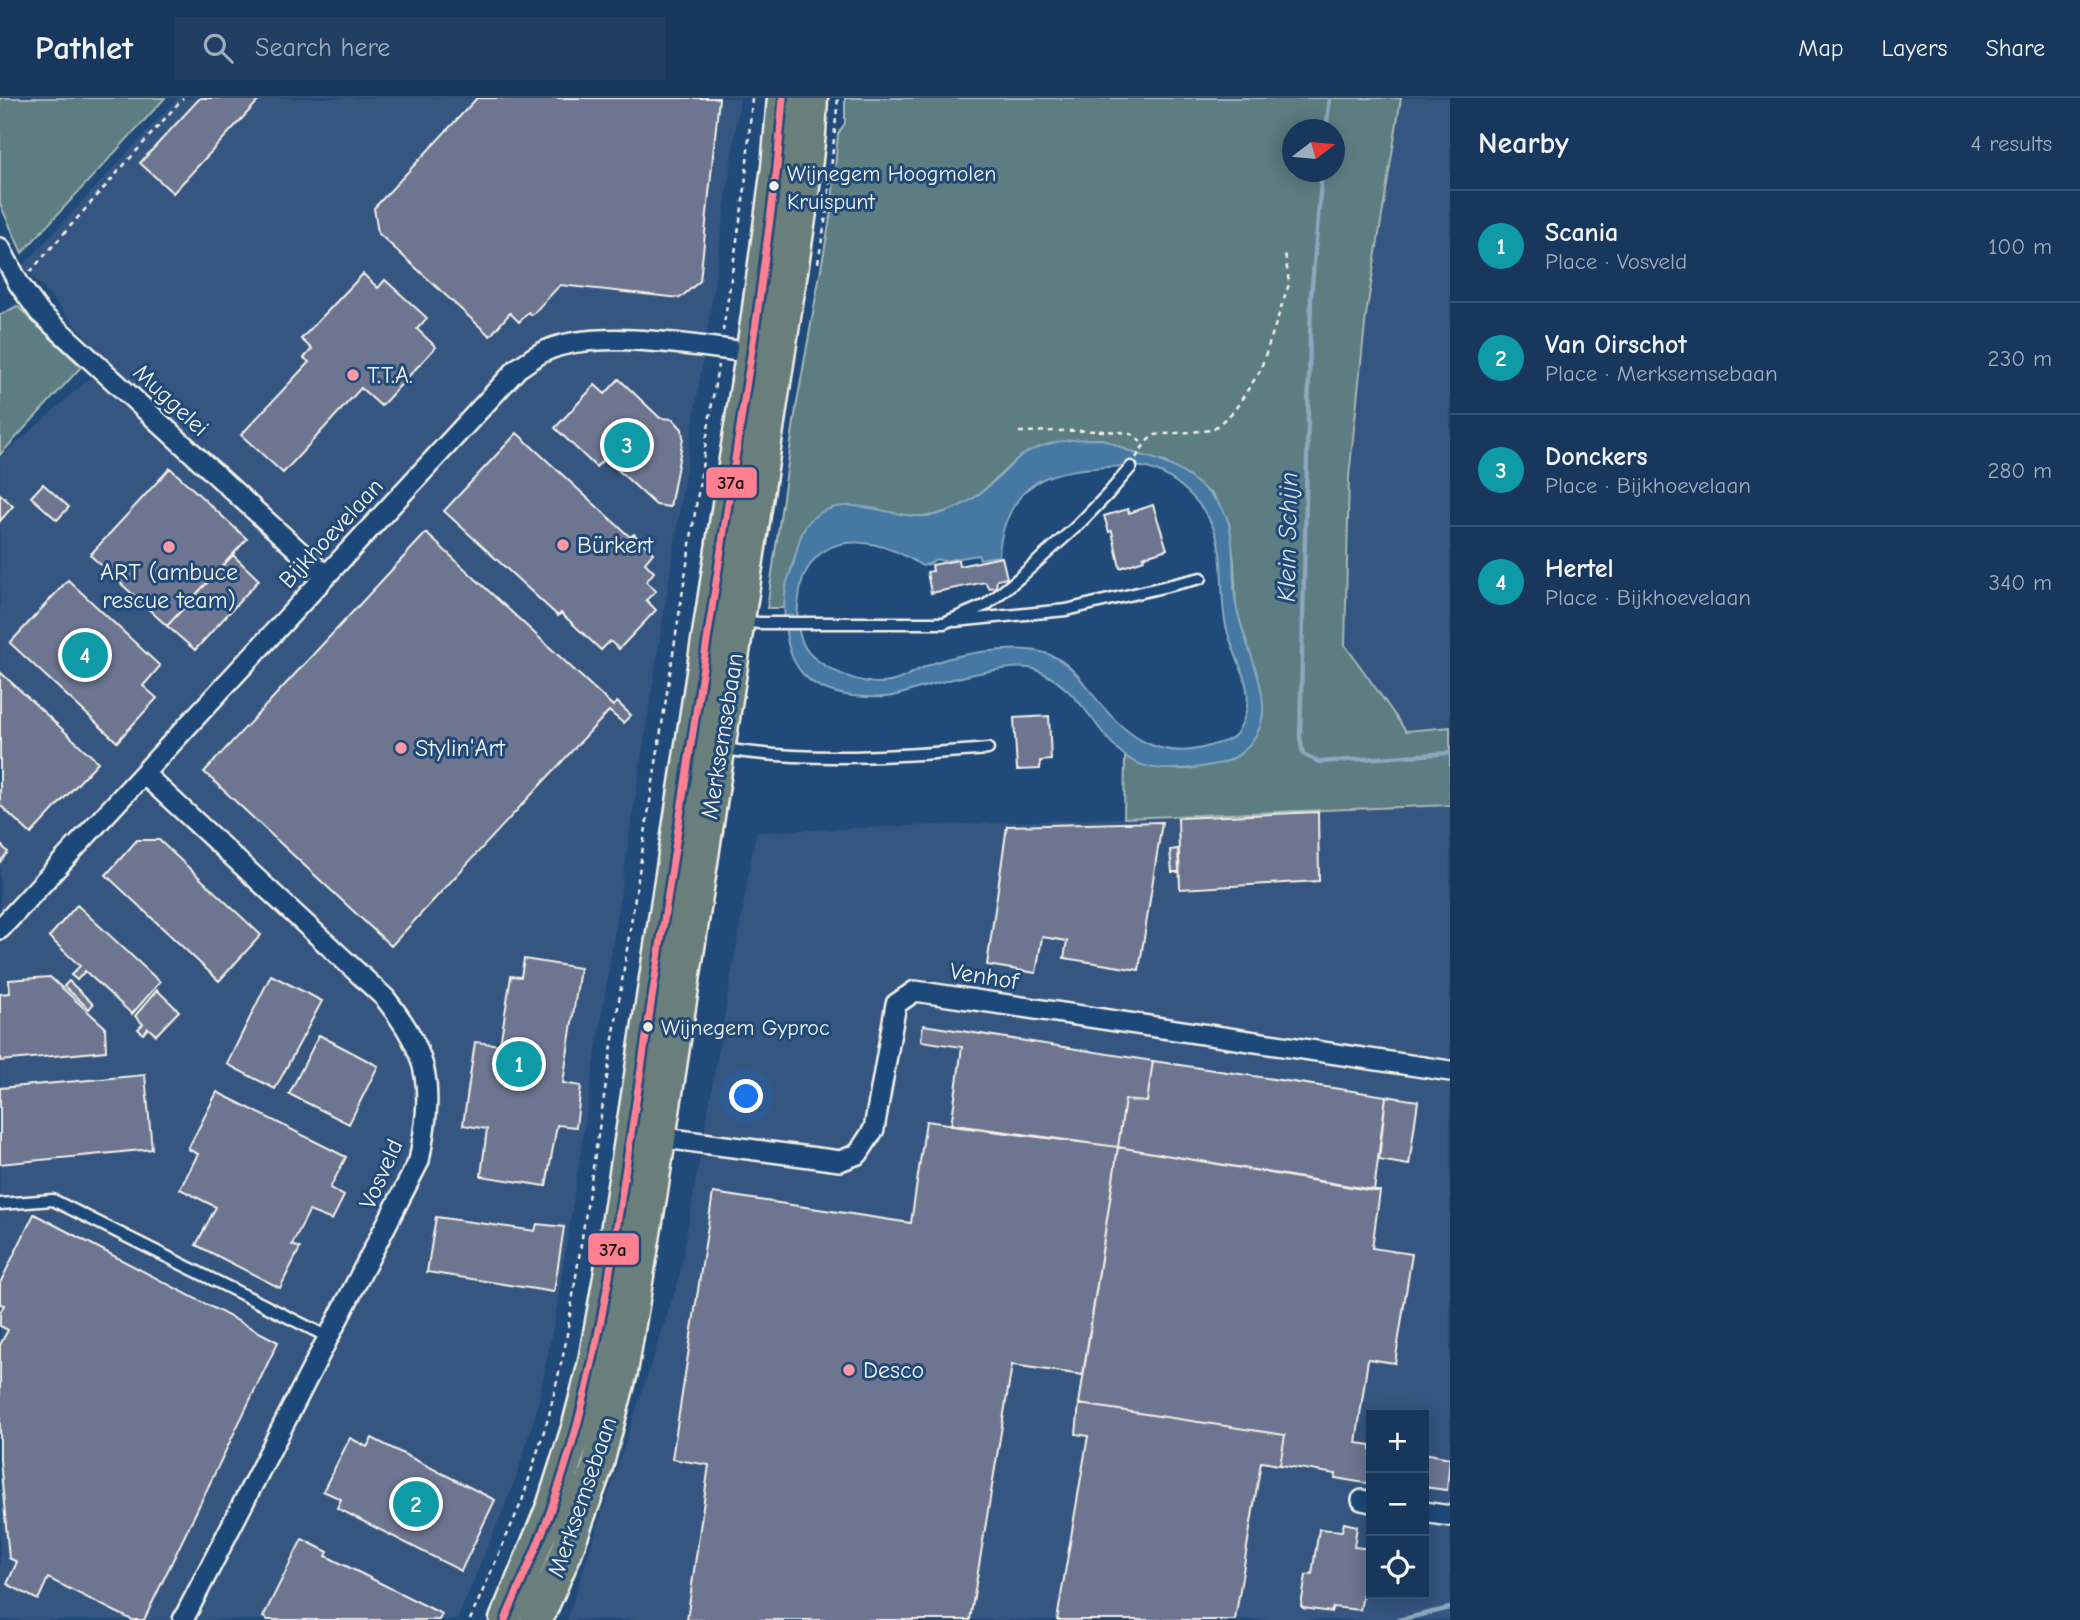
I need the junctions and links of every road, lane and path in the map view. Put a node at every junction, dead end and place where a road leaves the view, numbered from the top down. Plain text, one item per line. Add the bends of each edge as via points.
1 (183, 98) edge
2 (752, 98) edge
3 (783, 98) edge
4 (812, 98) edge
5 (0, 248) edge
6 (1285, 253) dead end
7 (19, 285) junction
8 (720, 350) junction
9 (765, 355) junction
10 (1019, 432) dead end
11 (1130, 467) dead end
12 (325, 575) junction
13 (1201, 578) dead end
14 (740, 621) junction
15 (944, 622) junction
16 (720, 748) junction
17 (988, 748) dead end
18 (144, 774) junction
19 (0, 929) edge
20 (1450, 1072) edge
21 (646, 1136) junction
22 (0, 1204) edge
23 (328, 1337) junction
24 (607, 1370) junction
25 (1429, 1513) edge
26 (1450, 1516) edge
27 (184, 1620) edge
28 (470, 1620) edge
29 (505, 1620) edge
30 (537, 1620) edge

1 - 7 path
2 - 8 path
3 - 9 main road, Merksemsebaan via 772,204
4 - 9 main road, Merksemsebaan via 804,190
5 - 7 street, Muggelei
6 - 10 path via 1289,284 1260,371 1234,411 1212,430 1154,435 1142,450 1133,434 1117,431
7 - 12 street, Muggelei via 39,312
8 - 9 street, Bijkhoevelaan
8 - 12 street, Bijkhoevelaan via 608,339 545,351 518,368
8 - 28 path via 565,1347 522,1501
9 - 14 main road, Merksemsebaan
9 - 21 main road, Merksemsebaan
11 - 15 lane via 1077,526 1019,578 986,604
12 - 18 street, Bijkhoevelaan
13 - 15 lane via 1066,610
14 - 15 lane
14 - 16 main road, Merksemsebaan
16 - 17 lane via 833,757
16 - 21 main road, Merksemsebaan
18 - 19 street, Bijkhoevelaan
18 - 23 street, Vosveld via 385,998 406,1025 423,1062 428,1115 419,1161
20 - 21 street, Venhof via 915,990 896,1004 874,1129 858,1154 839,1161
21 - 24 main road, Merksemsebaan
22 - 23 lane via 52,1200
23 - 27 street, Vosveld
24 - 29 main road, Merksemsebaan via 578,1425 552,1507
24 - 30 main road, Merksemsebaan via 592,1479
25 - 26 street

